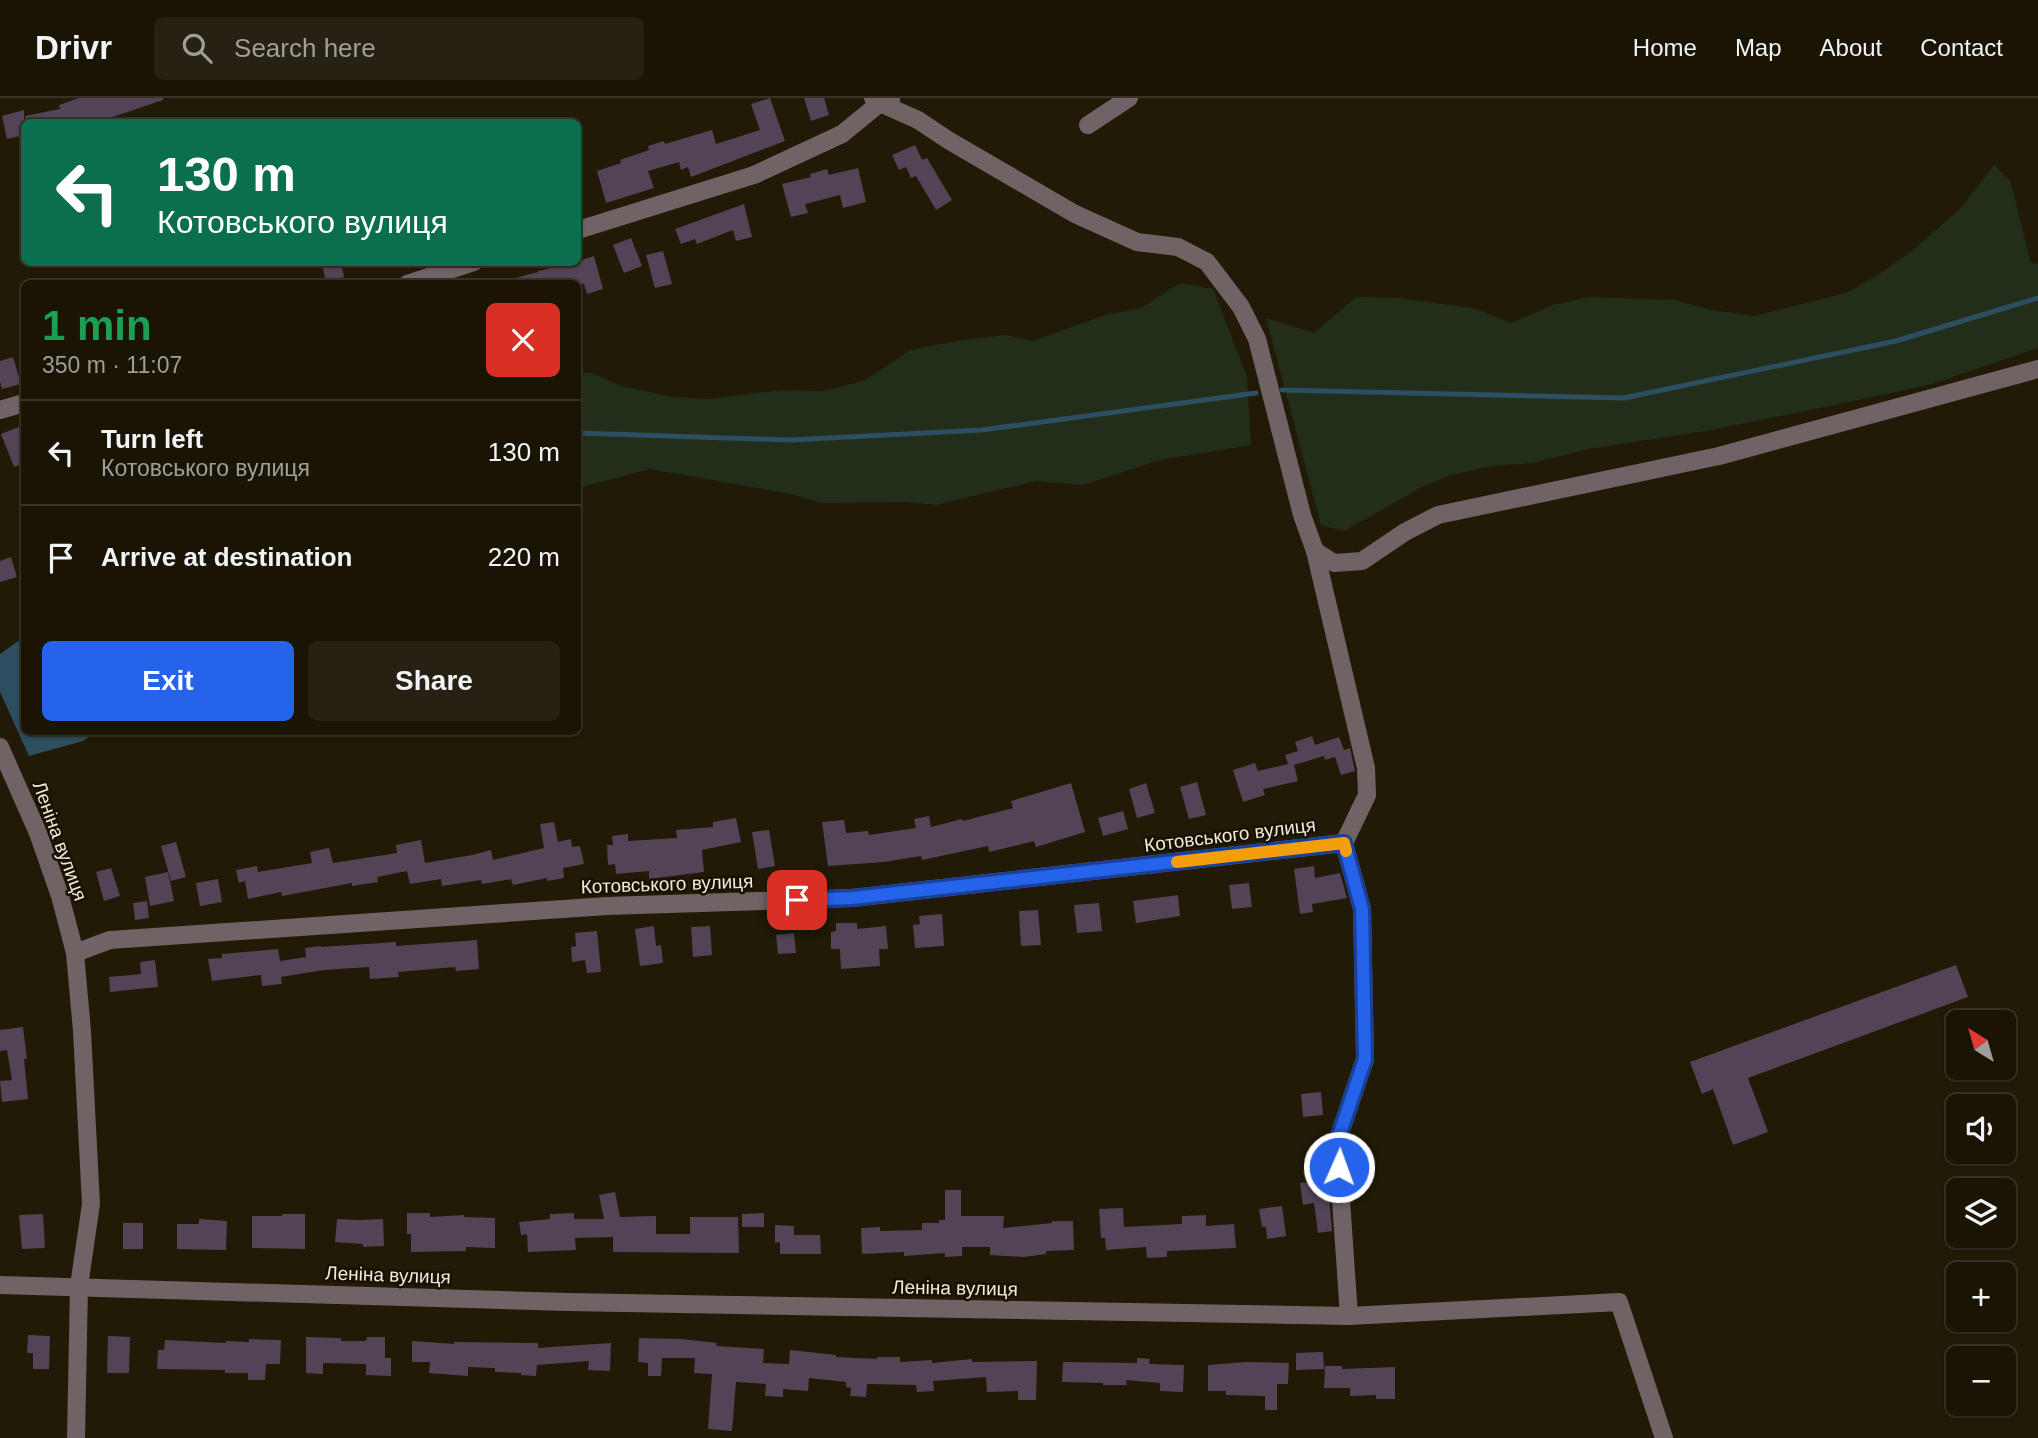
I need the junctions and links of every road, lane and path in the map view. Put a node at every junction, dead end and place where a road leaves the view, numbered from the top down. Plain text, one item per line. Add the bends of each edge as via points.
1 (1129, 98) edge
2 (883, 100) edge
3 (1088, 125) dead end
4 (581, 229) edge
5 (462, 266) edge
6 (419, 280) edge
7 (2038, 369) edge
8 (21, 404) edge
9 (0, 410) edge
10 (1315, 551) junction
11 (0, 747) edge
12 (1344, 843) junction
13 (75, 953) junction
14 (0, 1285) edge
15 (79, 1286) junction
16 (1349, 1316) junction
17 (76, 1438) edge
18 (1664, 1438) edge

1 - 3 street
2 - 4 street via 842,134 754,175
2 - 10 street via 1075,214 1137,242 1178,247 1207,262 1241,307 1257,339
5 - 6 street
7 - 10 street via 1719,456 1438,515 1362,561 1334,563
8 - 9 street
10 - 12 street via 1366,768 1367,795
11 - 13 street, Леніна вулиця via 38,833
12 - 13 street, Котовського вулиця via 852,898 607,906 110,940
12 - 16 street via 1362,909 1365,1059 1337,1142
13 - 15 street, Леніна вулиця via 90,1205
14 - 15 street, Леніна вулиця
15 - 16 street, Леніна вулиця via 582,1303
15 - 17 street, Леніна вулиця
16 - 18 street, Леніна вулиця via 1619,1302

